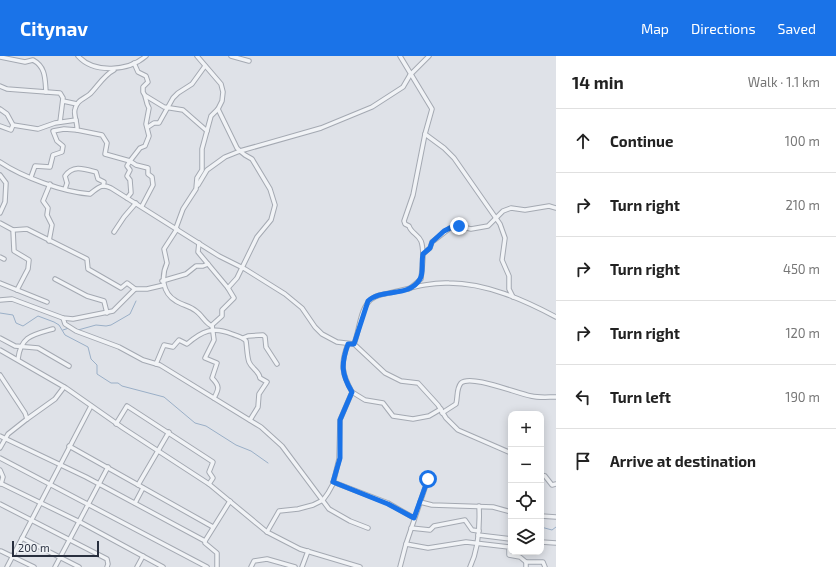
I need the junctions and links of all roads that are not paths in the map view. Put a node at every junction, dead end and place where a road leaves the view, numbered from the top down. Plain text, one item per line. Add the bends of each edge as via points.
1 (78, 56) edge
2 (146, 56) edge
3 (197, 56) edge
4 (231, 56) edge
5 (400, 56) edge
6 (430, 56) edge
7 (0, 57) edge
8 (249, 61) dead end
9 (134, 63) junction
10 (205, 66) junction
11 (116, 69) junction
12 (410, 75) junction
13 (0, 86) edge
14 (46, 92) junction
15 (146, 96) junction
16 (62, 101) junction
17 (77, 104) junction
18 (167, 108) junction
19 (0, 109) edge
20 (218, 110) junction
21 (76, 120) junction
22 (60, 122) junction
23 (49, 124) junction
24 (13, 125) junction
25 (0, 126) edge
26 (148, 127) junction
27 (77, 130) junction
28 (52, 131) junction
29 (207, 132) junction
30 (425, 134) junction
31 (240, 150) junction
32 (130, 161) junction
33 (0, 163) edge
34 (0, 175) edge
35 (31, 177) junction
36 (50, 184) junction
37 (198, 184) junction
38 (103, 186) junction
39 (65, 189) junction
40 (127, 198) junction
41 (136, 203) junction
42 (142, 206) junction
43 (556, 208) edge
44 (0, 213) edge
45 (497, 218) junction
46 (0, 223) edge
47 (176, 229) junction
48 (13, 230) junction
49 (114, 232) dead end
50 (49, 241) junction
51 (199, 243) junction
52 (423, 254) junction
53 (208, 264) junction
54 (243, 268) junction
55 (56, 279) dead end
56 (0, 283) edge
57 (163, 283) junction
58 (228, 288) junction
59 (135, 289) junction
60 (16, 290) junction
61 (408, 290) junction
62 (513, 297) junction
63 (12, 299) junction
64 (0, 300) edge
65 (47, 302) dead end
66 (107, 313) junction
67 (556, 317) edge
68 (63, 318) junction
69 (212, 328) junction
70 (53, 329) dead end
71 (0, 338) edge
72 (243, 338) junction
73 (348, 344) junction
74 (354, 344) junction
75 (20, 347) junction
76 (0, 350) edge
77 (18, 359) junction
78 (156, 364) junction
79 (277, 364) dead end
80 (69, 366) dead end
81 (0, 375) edge
82 (64, 387) junction
83 (352, 392) junction
84 (556, 397) edge
85 (214, 398) junction
86 (92, 406) junction
87 (442, 411) junction
88 (27, 420) junction
89 (250, 420) junction
90 (116, 424) junction
91 (169, 432) junction
92 (0, 436) edge
93 (5, 438) junction
94 (69, 446) junction
95 (0, 448) edge
96 (158, 451) junction
97 (508, 451) edge
98 (0, 458) edge
99 (60, 464) junction
100 (108, 467) junction
101 (0, 470) edge
102 (544, 476) edge
103 (428, 479) dead end
104 (333, 482) junction
105 (0, 484) edge
106 (99, 484) junction
107 (210, 484) junction
108 (556, 484) edge
109 (50, 485) junction
110 (138, 485) junction
111 (144, 488) junction
112 (323, 500) junction
113 (230, 501) junction
114 (420, 502) junction
115 (41, 503) junction
116 (135, 503) junction
117 (0, 504) edge
118 (89, 505) junction
119 (479, 506) junction
120 (508, 511) edge
121 (544, 516) edge
122 (556, 517) edge
123 (414, 518) junction
124 (32, 520) junction
125 (80, 522) junction
126 (213, 527) junction
127 (368, 528) dead end
128 (411, 528) junction
129 (267, 532) junction
130 (479, 533) junction
131 (22, 538) junction
132 (508, 538) edge
133 (70, 541) junction
134 (204, 541) junction
135 (544, 542) edge
136 (556, 543) edge
137 (406, 544) junction
138 (478, 544) junction
139 (508, 548) edge
140 (1, 551) dead end
141 (308, 552) junction
142 (509, 555) edge
143 (13, 556) junction
144 (143, 556) junction
145 (62, 558) junction
146 (526, 562) junction
147 (7, 567) edge
148 (34, 567) edge
149 (56, 567) edge
150 (79, 567) edge
151 (106, 567) edge
152 (138, 567) edge
153 (163, 567) edge
154 (207, 567) edge
155 (217, 567) edge
156 (251, 567) edge
157 (295, 567) edge
158 (302, 567) edge
159 (360, 567) edge
160 (400, 567) edge
161 (470, 567) edge
162 (526, 567) edge
163 (545, 567) edge

1 - 11 street via 86,62
2 - 9 street
3 - 10 street
4 - 8 street
5 - 12 street
6 - 12 street
7 - 14 street via 25,62 33,60 37,63 44,71
9 - 11 street
9 - 15 street via 138,72 146,76 148,82 143,87 143,92
10 - 18 street via 192,84 178,93
10 - 20 street via 222,88 222,101
11 - 17 street via 107,74 102,82
12 - 30 street via 432,107
12 - 31 street via 402,87 368,109 321,128
13 - 14 street via 7,89
14 - 16 street via 60,94 63,96
15 - 18 street
15 - 26 street
16 - 17 street
16 - 22 street
17 - 21 street via 74,111
18 - 26 street via 159,123
18 - 29 street via 182,110
19 - 24 street via 8,114
20 - 29 street via 211,116
20 - 31 street
21 - 22 street
21 - 27 street
22 - 23 street
23 - 24 street via 38,129
23 - 28 street
24 - 25 street via 11,130
26 - 32 street via 146,146 140,148
27 - 28 street
27 - 32 street via 102,135 107,143 105,154
28 - 35 street via 56,142 63,146 62,152 53,155 50,167 35,166
29 - 37 street via 201,151 202,170 197,178
30 - 45 street via 454,158
30 - 52 street via 414,190 404,222 420,240
31 - 37 street via 207,170
31 - 54 street via 252,158 275,204 271,220 257,237
32 - 40 street via 127,176 131,192
32 - 42 street via 148,168 148,174 152,177 153,185
33 - 35 street
34 - 44 street via 6,183 5,202
35 - 36 street
36 - 39 street
36 - 50 street via 42,201 48,208 47,215 52,225
37 - 47 street via 182,211
38 - 39 street via 90,194
38 - 39 street via 104,182 98,179 96,172 74,168 65,176
38 - 40 street
40 - 41 street
41 - 42 street
41 - 49 street
42 - 47 street
43 - 45 street via 511,208 503,211
45 - 52 street via 487,227 450,228 432,242
45 - 62 street via 504,234 502,260
46 - 48 street
47 - 51 street
47 - 57 street via 164,249 167,263
48 - 50 street via 26,229
48 - 60 street via 14,251 29,260 28,270
50 - 59 street via 87,259 88,269 112,283 122,288 128,283
51 - 53 street via 198,252
51 - 54 street
52 - 61 street via 421,279
53 - 57 street via 196,266 186,274
53 - 58 street
54 - 58 street
54 - 73 street via 300,306 322,334 334,341
55 - 66 street via 87,296 104,301
56 - 60 street
57 - 59 street via 147,289
57 - 69 street via 174,300 196,310
58 - 69 street via 234,298 222,310 222,316
59 - 66 street via 119,308
60 - 63 street
60 - 65 street
61 - 62 street via 458,283
61 - 74 street via 376,296 368,301
62 - 67 street
63 - 64 street
63 - 68 street
66 - 68 street via 74,319
68 - 78 street via 65,324 70,327
69 - 72 street
69 - 78 street via 198,334 186,344 179,340 173,348 164,345
69 - 85 street via 214,341 206,358 217,363 212,378 219,389
70 - 75 street via 34,334
71 - 75 street
72 - 79 street via 263,335 266,347
72 - 89 street via 246,341 249,361 260,378 267,382 259,394 258,407
73 - 74 street
73 - 83 street via 343,370
74 - 87 street via 389,376 401,381 418,383
75 - 77 street
75 - 80 street via 38,348
76 - 77 street
77 - 82 street
78 - 85 street
81 - 88 street
82 - 86 street
82 - 88 street via 55,399
83 - 87 street via 365,400 383,403 395,417 416,419
83 - 104 street via 340,420 340,458
84 - 87 street via 533,396 490,384 466,381 461,383 458,389 456,404
85 - 89 street
86 - 90 street
86 - 94 street
87 - 97 street via 458,430
88 - 93 street
89 - 112 street via 282,446
90 - 91 street via 128,406
90 - 96 street
91 - 96 street
91 - 107 street via 213,462 209,472 213,478
92 - 93 street
93 - 95 street
93 - 99 street
94 - 99 street
94 - 100 street
96 - 107 street
96 - 110 street
98 - 109 street
99 - 106 street
99 - 109 street
100 - 106 street
100 - 110 street
101 - 105 street via 3,477
102 - 108 street via 552,485
103 - 114 street
104 - 112 street
104 - 123 street via 388,504
105 - 115 street
106 - 116 street
106 - 118 street
107 - 113 street
109 - 115 street
109 - 118 street
110 - 111 street
111 - 116 street
111 - 126 street
112 - 127 street via 334,513
112 - 129 street via 298,509 279,511
113 - 126 street
113 - 129 street
114 - 119 street via 432,505
114 - 123 street
115 - 124 street
115 - 125 street
116 - 134 street
117 - 124 street
118 - 125 street
118 - 154 street
119 - 120 street
119 - 130 street
121 - 122 street
123 - 128 street
124 - 131 street
124 - 133 street
125 - 133 street
125 - 144 street
126 - 134 street
128 - 130 street via 430,530 433,526 465,520 472,531
128 - 137 street
129 - 141 street
130 - 132 street
130 - 138 street
131 - 143 street
131 - 145 street
133 - 145 street
133 - 151 street via 107,560
134 - 155 street via 218,554
135 - 136 street
137 - 138 street via 428,548 466,542
137 - 160 street
138 - 139 street
138 - 161 street
140 - 143 street
141 - 158 street
141 - 159 street
142 - 146 street via 520,557
143 - 147 street
143 - 148 street
144 - 152 street
144 - 153 street
145 - 149 street
145 - 150 street
146 - 162 street
146 - 163 street via 543,562
156 - 157 street via 254,561 265,559

